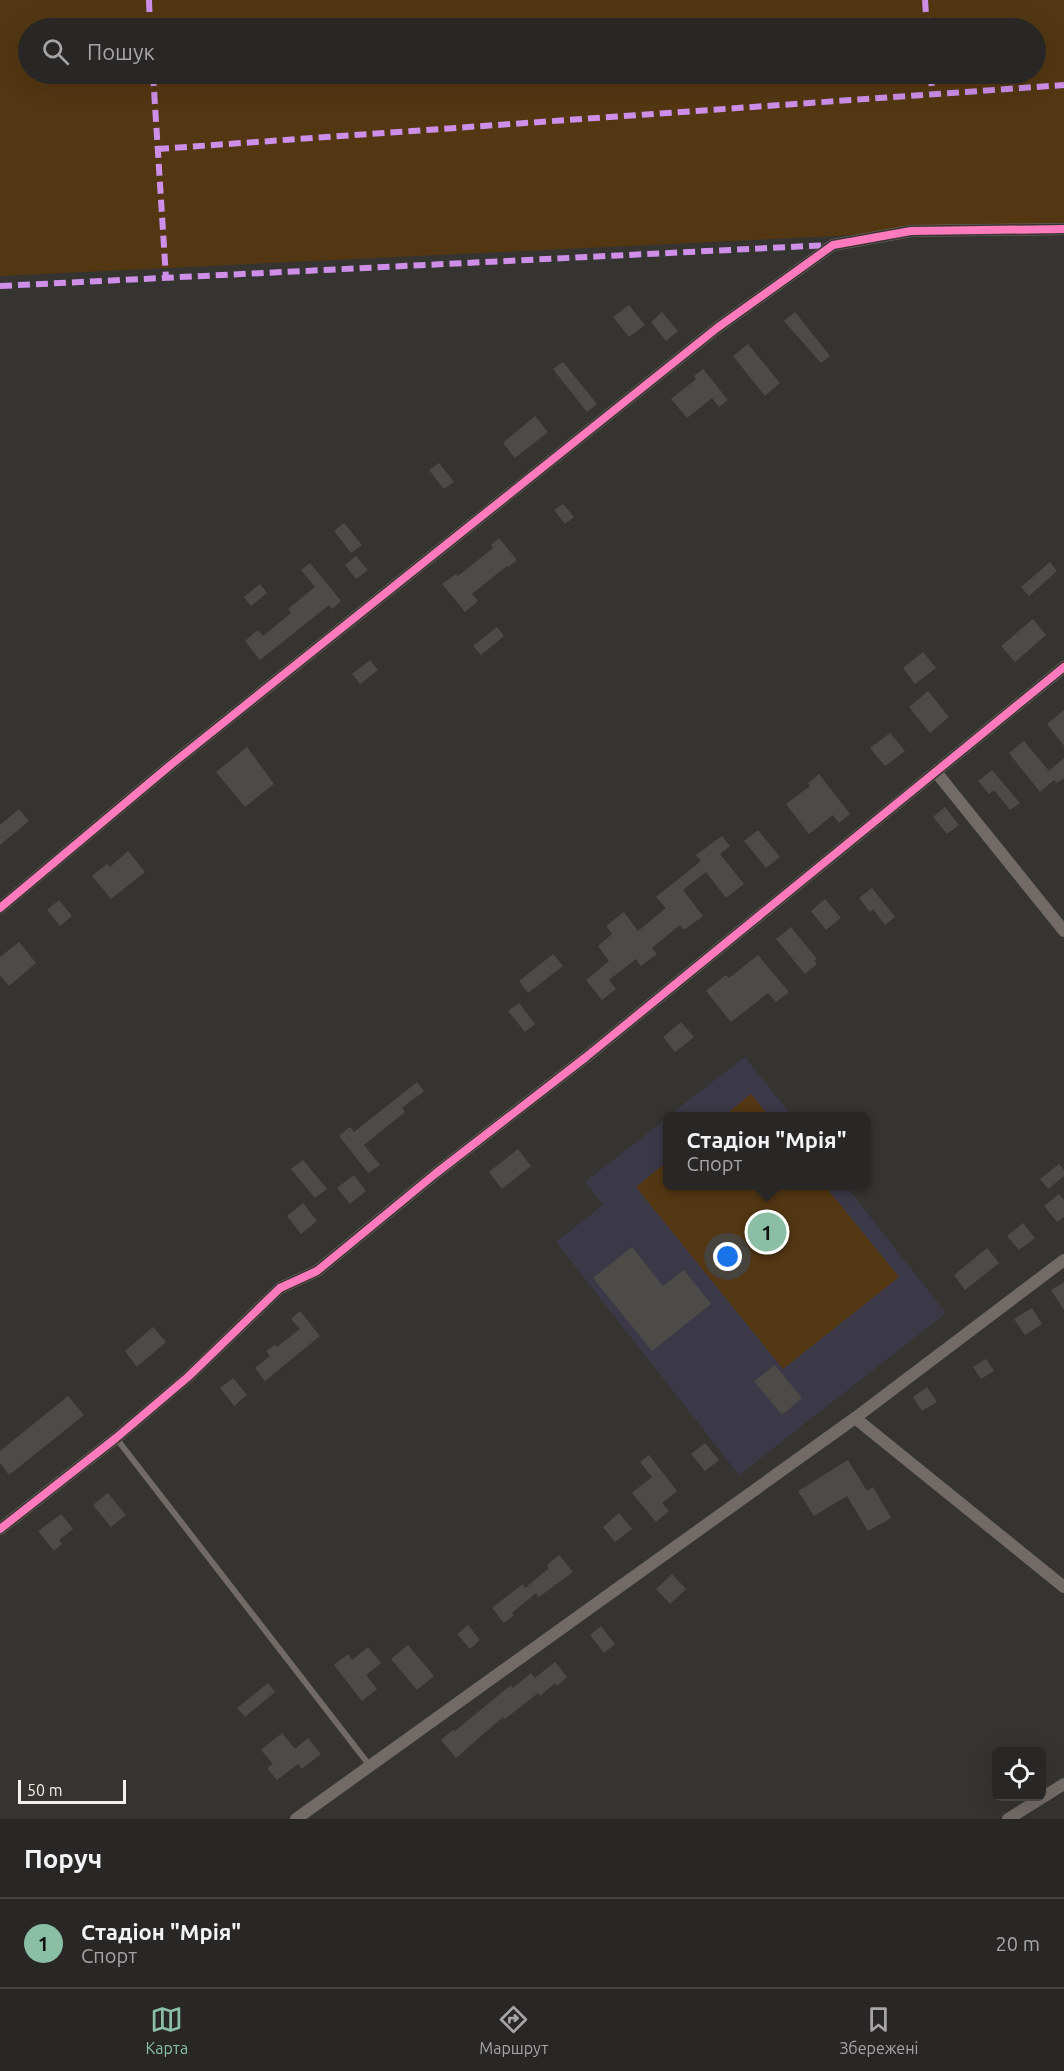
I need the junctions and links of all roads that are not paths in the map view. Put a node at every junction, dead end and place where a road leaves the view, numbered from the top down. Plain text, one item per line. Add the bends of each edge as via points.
1 (1064, 229) edge
2 (1064, 667) edge
3 (936, 772) junction
4 (0, 908) edge
5 (1064, 931) edge
6 (1064, 1260) edge
7 (855, 1418) junction
8 (116, 1438) junction
9 (0, 1529) edge
10 (1064, 1587) edge
11 (370, 1766) junction
12 (1064, 1784) edge
13 (296, 1819) edge
14 (1008, 1819) edge

1 - 4 street via 911,231 833,245 717,328 173,763
2 - 3 street
3 - 5 street
3 - 8 street via 317,1271 280,1288 189,1376
6 - 7 street
7 - 10 street
7 - 11 street
8 - 9 street
8 - 11 lane
11 - 13 street
12 - 14 street

